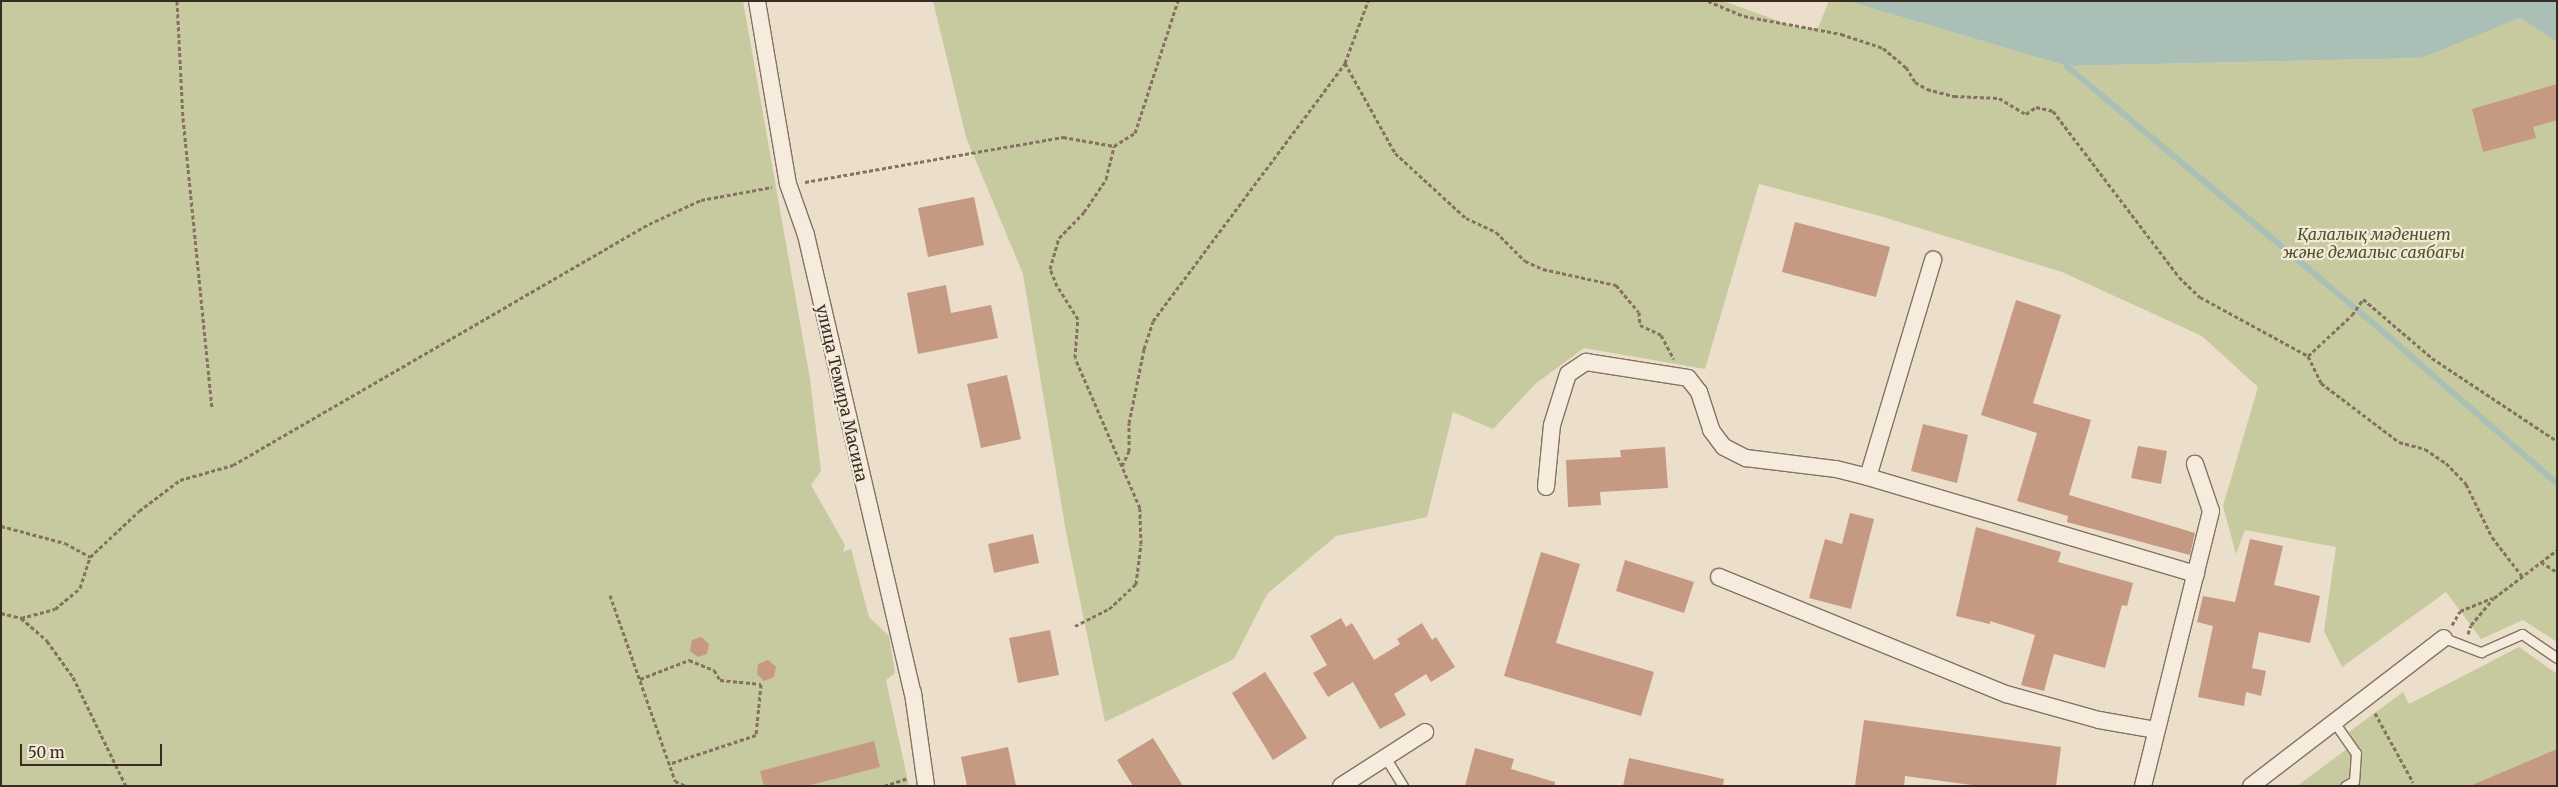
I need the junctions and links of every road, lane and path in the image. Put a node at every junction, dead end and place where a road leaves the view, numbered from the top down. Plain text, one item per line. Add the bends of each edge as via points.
1 (177, 1) edge
2 (757, 1) edge
3 (1178, 1) edge
4 (1368, 1) edge
5 (1708, 1) edge
6 (1345, 63) junction
7 (1114, 146) junction
8 (788, 184) junction
9 (1933, 260) dead end
10 (2308, 356) junction
11 (1688, 378) junction
12 (212, 409) dead end
13 (2557, 441) edge
14 (2195, 464) dead end
15 (1122, 467) junction
16 (1868, 477) junction
17 (1546, 487) dead end
18 (1, 526) edge
19 (2557, 550) edge
20 (90, 557) junction
21 (2541, 562) junction
22 (2557, 572) edge
23 (2196, 574) junction
24 (2522, 576) junction
25 (1719, 577) dead end
26 (610, 595) dead end
27 (2494, 598) junction
28 (2460, 611) dead end
29 (1, 613) edge
30 (21, 618) junction
31 (2471, 625) dead end
32 (1075, 626) dead end
33 (2444, 638) joint
34 (2557, 658) edge
35 (640, 679) junction
36 (2375, 712) dead end
37 (2334, 722) junction
38 (2155, 730) junction
39 (1425, 732) dead end
40 (1385, 757) junction
41 (669, 764) junction
42 (926, 779) edge
43 (2413, 782) dead end
44 (126, 786) edge
45 (686, 786) edge
46 (884, 786) edge
47 (1341, 786) edge
48 (1403, 786) edge
49 (2143, 786) edge
50 (2251, 786) edge
51 (2345, 786) edge

1 - 12 path via 183,118
2 - 8 street, улица Темира Масина
3 - 7 path via 1135,133
4 - 6 path
5 - 10 path via 1744,16 1841,34 1883,48 1906,67 1915,82 1954,96 1999,98 2026,114 2036,107 2044,107 2059,116 2076,146 2179,277 2200,297
6 - 11 path via 1395,153 1466,218 1496,232 1525,261 1542,269 1616,285 1639,312 1640,325 1661,335
6 - 15 path via 1154,321 1144,349 1129,423 1129,451
7 - 8 path via 1063,137
7 - 15 path via 1106,179 1084,212 1059,238 1050,269 1078,318 1075,358
8 - 20 path via 701,200 650,224 233,465 180,480 139,511
8 - 42 street, улица Темира Масина via 806,235 913,694
9 - 16 street
10 - 13 path via 2352,315 2363,299 2432,358
10 - 24 path via 2321,383 2399,442 2425,449 2446,463 2466,484 2492,537
11 - 16 street via 1699,392 1711,430 1724,447 1746,458 1836,469
11 - 17 street via 1586,362 1568,374 1552,425
14 - 23 street via 2211,511
15 - 32 path via 1140,508 1141,544 1136,584 1109,610
16 - 23 street
18 - 20 path via 65,543
19 - 21 path
20 - 30 path via 80,588 56,609
21 - 22 path
21 - 24 path
23 - 38 street
24 - 27 path
25 - 38 street via 2006,694 2099,720
26 - 35 path
27 - 28 path
27 - 31 path
29 - 30 path
30 - 44 path via 47,641 73,677
33 - 34 lane via 2482,652 2522,634
33 - 37 street
35 - 41 path
35 - 41 path via 689,660 714,670 720,680 761,684 756,735
36 - 43 path
37 - 50 street
37 - 51 lane via 2356,753 2354,781
38 - 49 street
39 - 40 street
40 - 47 street
40 - 48 lane
41 - 45 path via 675,782
42 - 46 path

